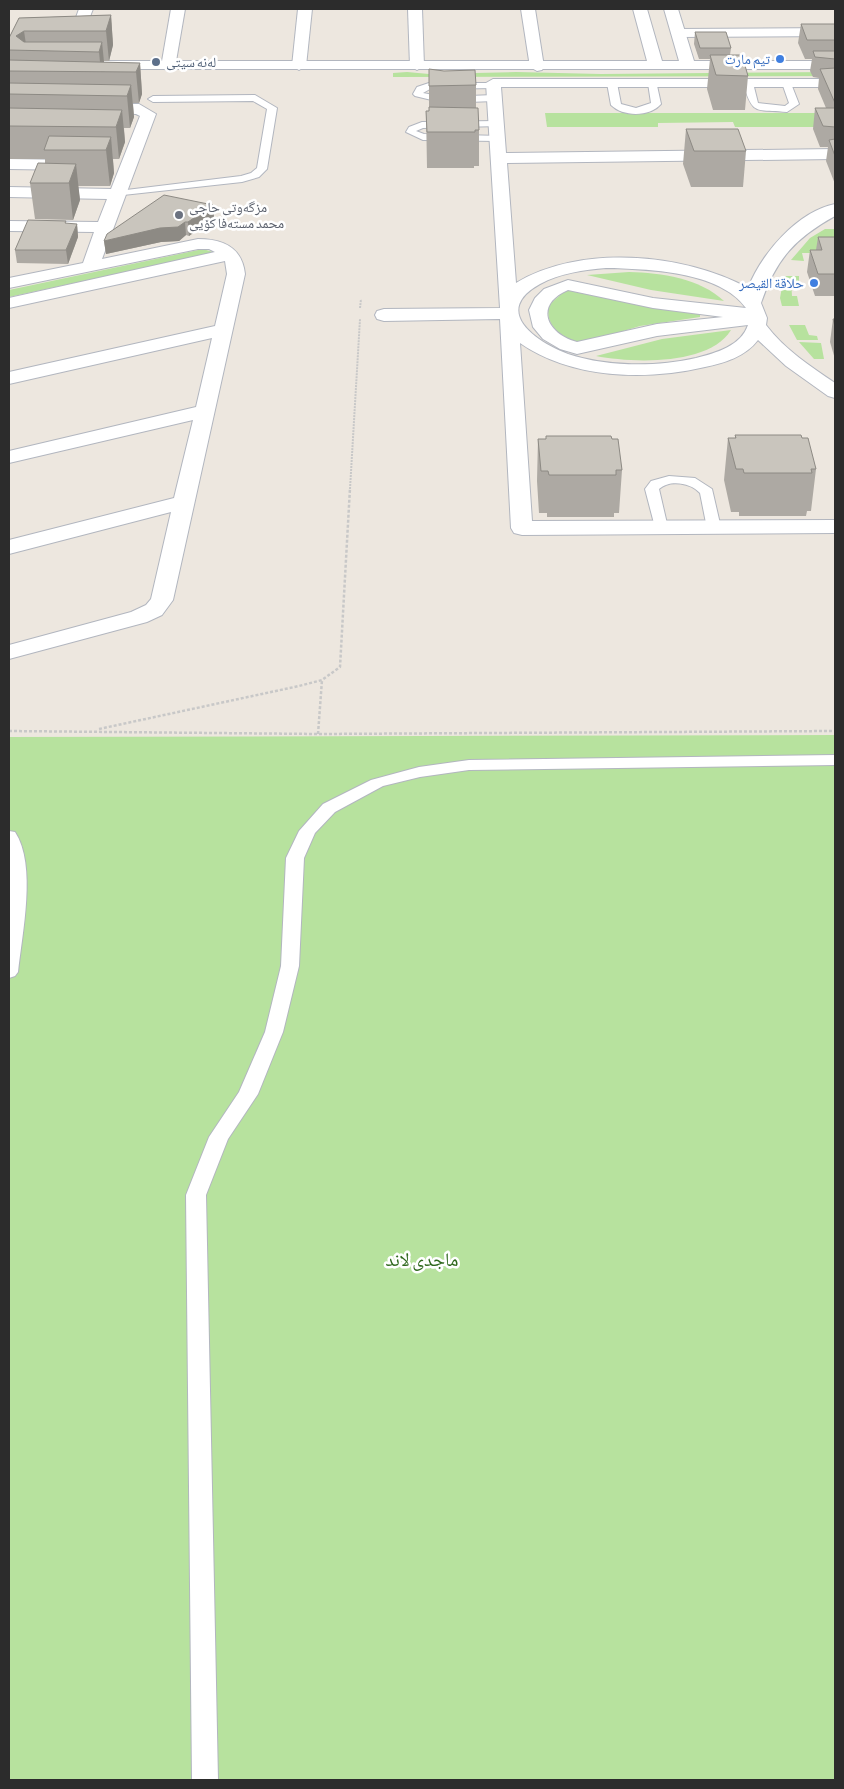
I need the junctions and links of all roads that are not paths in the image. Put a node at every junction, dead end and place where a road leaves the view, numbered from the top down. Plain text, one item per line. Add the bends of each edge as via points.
1 (86, 9) edge
2 (178, 9) edge
3 (306, 9) edge
4 (415, 9) edge
5 (528, 9) edge
6 (640, 9) edge
7 (671, 9) edge
8 (835, 32) edge
9 (678, 33) junction
10 (9, 42) edge
11 (835, 65) edge
12 (299, 66) junction
13 (417, 66) junction
14 (537, 66) junction
15 (656, 66) junction
16 (688, 66) junction
17 (87, 67) edge
18 (168, 67) junction
19 (612, 83) junction
20 (653, 83) junction
21 (748, 83) junction
22 (787, 83) junction
23 (835, 83) edge
24 (494, 92) junction
25 (150, 99) junction
26 (84, 108) edge
27 (497, 131) junction
28 (122, 134) edge
29 (140, 135) junction
30 (835, 154) edge
31 (499, 158) junction
32 (9, 164) edge
33 (89, 165) edge
34 (109, 165) edge
35 (129, 166) junction
36 (9, 192) edge
37 (118, 194) junction
38 (835, 209) edge
39 (9, 226) edge
40 (105, 227) junction
41 (225, 250) junction
42 (90, 266) junction
43 (759, 277) junction
44 (721, 281) junction
45 (9, 283) edge
46 (9, 303) edge
47 (509, 313) junction
48 (384, 315) dead end
49 (756, 315) junction
50 (224, 330) junction
51 (738, 348) junction
52 (779, 352) junction
53 (9, 378) edge
54 (835, 392) edge
55 (205, 411) junction
56 (9, 457) edge
57 (185, 502) junction
58 (835, 527) edge
59 (661, 528) junction
60 (714, 528) junction
61 (9, 547) edge
62 (9, 652) edge
63 (835, 760) edge
64 (9, 836) edge
65 (9, 972) edge
66 (205, 1780) edge

1 - 10 street via 74,41
2 - 18 street
3 - 12 street
4 - 13 street
5 - 14 street
6 - 15 street
7 - 9 street
8 - 9 street
9 - 16 street
11 - 16 street
12 - 13 street
12 - 18 street
13 - 14 street
14 - 15 street
15 - 16 street
17 - 18 street
19 - 20 street
19 - 20 lane via 616,105 627,110 654,107
19 - 24 street via 493,83
20 - 21 street
21 - 22 street
21 - 22 lane via 754,104 770,109 792,107 794,104
22 - 23 street
24 - 24 lane via 439,99 418,94 420,89 429,86
24 - 27 street
25 - 26 street
25 - 29 street
25 - 37 lane via 255,98 266,103 272,108 262,169 242,179
27 - 27 lane via 422,125 411,132 424,138
27 - 31 street
28 - 29 street
29 - 35 street
30 - 31 street
31 - 47 street
32 - 33 street
34 - 35 street
35 - 37 street
36 - 37 street
37 - 40 street
38 - 43 street via 782,243
39 - 40 street
40 - 42 street
41 - 42 street via 212,244 198,244
41 - 46 street via 218,258
41 - 50 street via 237,268
42 - 45 street
43 - 44 street via 747,283
43 - 49 street
44 - 47 street via 659,265 589,265 558,271 533,281 516,294
44 - 49 street via 737,290
47 - 48 street
47 - 51 street via 517,332 535,345 560,357 601,366 637,369 681,367 712,360
47 - 59 street via 522,528
49 - 49 street via 652,303 568,285 546,296 539,305 537,316 551,336 577,348 657,330
49 - 51 street via 752,336
49 - 52 street via 768,342
50 - 53 street
50 - 55 street
51 - 52 street via 764,345
52 - 54 street
55 - 56 street
55 - 57 street
57 - 61 street
57 - 62 street via 164,595 154,610 139,617
58 - 60 street
59 - 60 street
59 - 60 lane via 652,489 662,481 674,480 690,480 704,488
63 - 66 lane via 518,763 444,768 395,778 359,790 329,808 307,831 295,858 290,966 274,1032 248,1094 219,1137 196,1195
64 - 65 lane via 16,852 17,872

